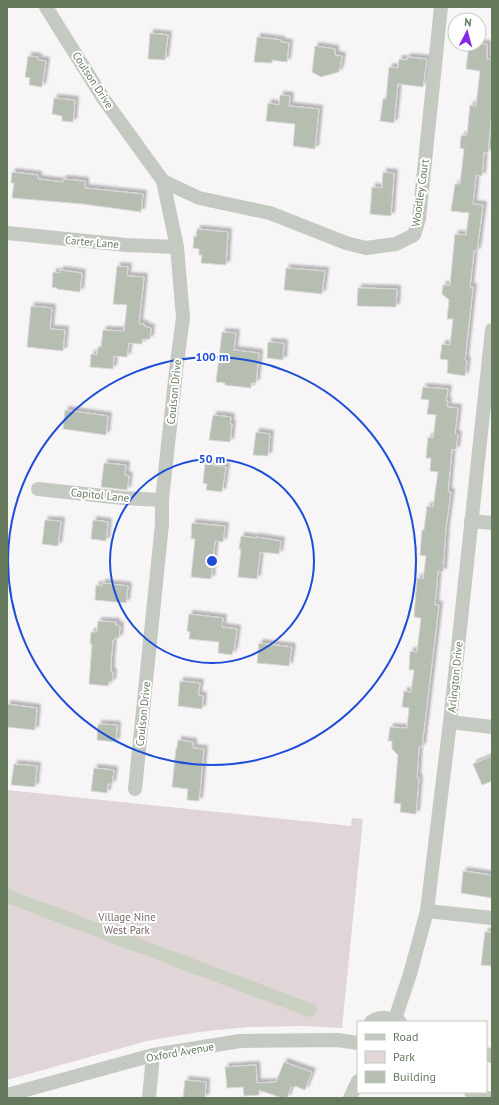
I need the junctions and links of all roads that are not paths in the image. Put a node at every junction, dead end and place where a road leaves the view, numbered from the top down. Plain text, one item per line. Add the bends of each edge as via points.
1 (46, 7) edge
2 (441, 7) edge
3 (163, 181) junction
4 (7, 233) edge
5 (177, 247) junction
6 (492, 337) edge
7 (38, 489) dead end
8 (162, 500) junction
9 (471, 521) junction
10 (492, 523) edge
11 (450, 722) junction
12 (492, 727) edge
13 (136, 789) dead end
14 (427, 911) junction
15 (492, 918) edge
16 (374, 1021) edge
17 (397, 1021) edge
18 (357, 1043) edge
19 (153, 1055) junction
20 (357, 1084) edge
21 (474, 1093) edge
22 (7, 1095) edge
23 (149, 1098) edge
24 (350, 1098) edge
25 (488, 1098) edge

1 - 3 street, Coulson Drive via 103,98
2 - 3 street, Woodley Court via 419,219 414,234 396,244 366,248 346,243 270,213 199,198
3 - 5 street, Coulson Drive
4 - 5 street, Carter Lane via 126,245
5 - 8 street, Coulson Drive via 183,318
6 - 9 street, Arlington Drive
7 - 8 street, Capitol Lane
8 - 13 street, Coulson Drive via 162,524
9 - 10 street
9 - 11 street, Arlington Drive
11 - 12 street
11 - 14 street, Arlington Drive
14 - 15 street
14 - 17 street, Arlington Drive
16 - 17 street via 388,1017
18 - 19 street, Oxford Avenue via 337,1040 240,1041
19 - 22 street, Oxford Avenue
19 - 23 street
20 - 24 street
21 - 25 street

